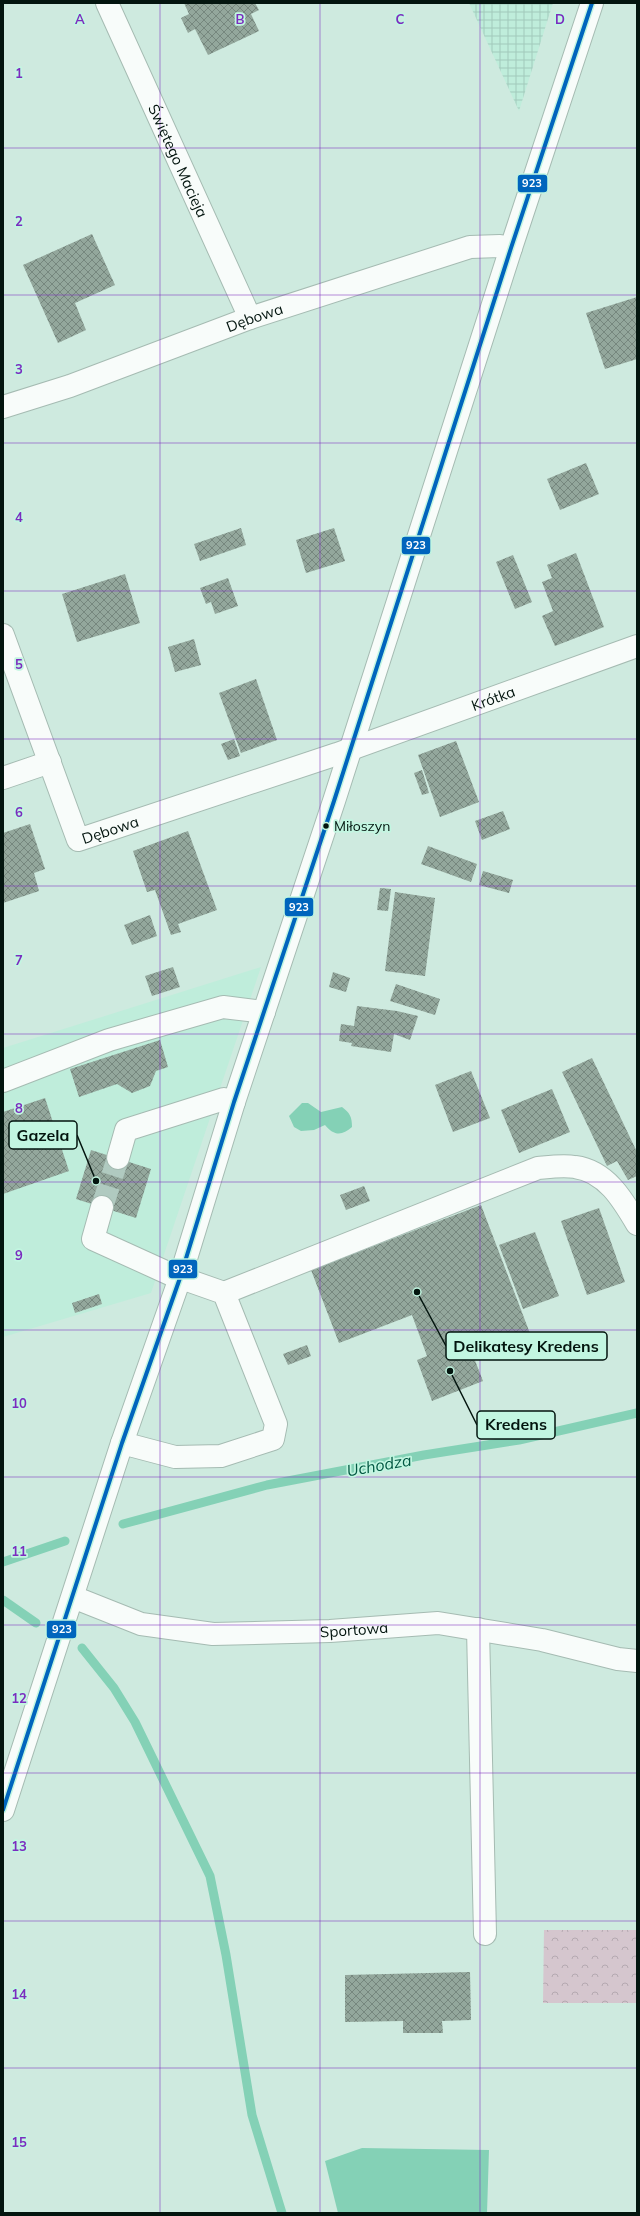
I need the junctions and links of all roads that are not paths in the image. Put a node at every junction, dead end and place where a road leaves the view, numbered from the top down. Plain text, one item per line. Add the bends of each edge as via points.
1 (107, 3) edge
2 (592, 3) edge
3 (510, 248) junction
4 (250, 318) junction
5 (3, 407) edge
6 (3, 635) edge
7 (637, 646) edge
8 (349, 750) junction
9 (50, 762) junction
10 (3, 778) edge
11 (264, 1012) junction
12 (3, 1081) edge
13 (234, 1102) junction
14 (118, 1158) tunnel mouth
15 (102, 1207) tunnel mouth
16 (637, 1224) edge
17 (180, 1278) junction
18 (224, 1293) junction
19 (122, 1443) junction
20 (73, 1597) junction
21 (478, 1628) junction
22 (637, 1661) edge
23 (3, 1810) edge
24 (485, 1934) dead end

1 - 4 street, Świętego Macieja
2 - 3 street
3 - 4 street, Dębowa via 470,247
3 - 8 street
4 - 5 street, Dębowa via 70,386
6 - 9 street, Dębowa
7 - 8 street, Krótka
8 - 9 street, Dębowa via 78,840
8 - 11 street
9 - 10 street
11 - 12 street via 223,1007 109,1040
11 - 13 street
13 - 14 street via 224,1099 126,1130
13 - 17 street
15 - 17 street via 93,1239
16 - 18 street via 619,1194 599,1177 576,1167 538,1168
17 - 18 street
17 - 19 street
18 - 19 street via 276,1424 273,1439 221,1456 175,1457
19 - 20 street
20 - 21 street, Sportowa via 142,1624 214,1634 330,1631 438,1623
20 - 23 street
21 - 22 street, Sportowa
21 - 24 street

